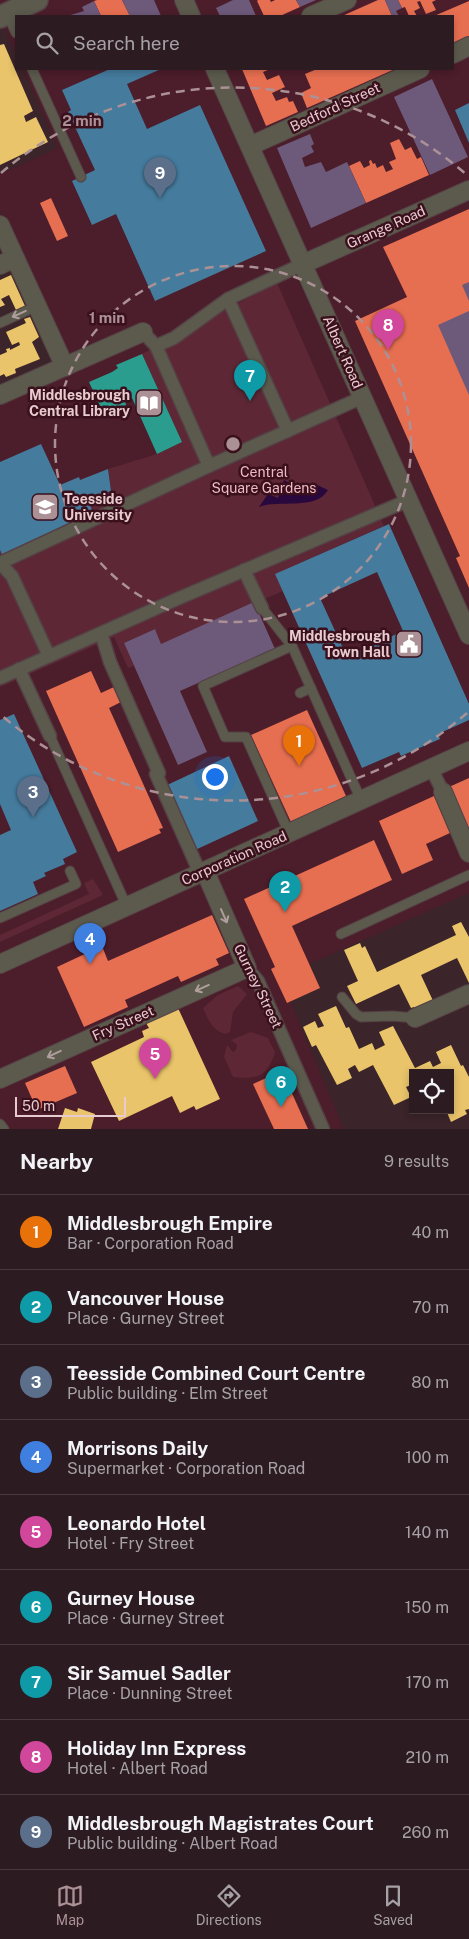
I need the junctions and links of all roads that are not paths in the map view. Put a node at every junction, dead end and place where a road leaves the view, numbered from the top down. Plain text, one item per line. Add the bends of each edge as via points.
1 (37, 0) edge
2 (184, 0) edge
3 (347, 0) edge
4 (9, 10) edge
5 (191, 15) edge
6 (313, 15) edge
7 (15, 30) edge
8 (469, 46) edge
9 (454, 54) edge
10 (32, 70) edge
11 (215, 70) edge
12 (418, 70) edge
13 (250, 146) junction
14 (81, 177) dead end
15 (469, 190) edge
16 (0, 225) edge
17 (8, 262) edge
18 (304, 264) junction
19 (228, 299) junction
20 (38, 306) junction
21 (0, 322) edge
22 (143, 332) joint
23 (156, 346) junction
24 (65, 367) junction
25 (0, 395) edge
26 (363, 397) junction
27 (288, 431) junction
28 (209, 466) junction
29 (409, 500) junction
30 (0, 563) edge
31 (244, 570) junction
32 (262, 608) joint
33 (465, 615) edge
34 (100, 633) junction
35 (469, 635) edge
36 (292, 646) junction
37 (49, 656) junction
38 (19, 669) junction
39 (0, 678) edge
40 (311, 688) junction
41 (300, 693) dead end
42 (50, 736) joint
43 (469, 751) edge
44 (432, 768) junction
45 (443, 792) joint
46 (361, 800) junction
47 (289, 833) junction
48 (469, 853) edge
49 (70, 870) dead end
50 (202, 872) junction
51 (469, 875) edge
52 (127, 907) junction
53 (0, 918) edge
54 (341, 934) dead end
55 (0, 964) edge
56 (247, 968) junction
57 (469, 994) edge
58 (342, 997) dead end
59 (415, 1018) joint
60 (0, 1079) edge
61 (0, 1124) edge
62 (4, 1129) edge
63 (323, 1129) edge

1 - 4 street
2 - 5 street
3 - 6 street
4 - 7 lane
8 - 9 street
10 - 14 lane
11 - 13 street, Albert Road
12 - 13 street, Bedford Street
13 - 18 street, Albert Road
15 - 18 street, Grange Road
16 - 17 street
17 - 20 street
18 - 19 street
18 - 26 street, Albert Road
19 - 23 street via 174,338
19 - 27 street
20 -> 21 lane
20 - 24 street
22 - 23 street
22 - 24 street
23 - 28 street
24 - 25 street
26 - 27 street
26 - 29 street, Albert Road
27 - 28 street
28 - 30 street
29 - 31 street
29 - 33 street, Albert Road
30 - 37 street via 12,576
31 - 32 street
31 - 34 street
32 - 36 lane
33 - 35 street, Albert Road
34 - 37 street
34 - 50 street via 159,773 156,774
36 - 40 lane
36 - 47 lane via 203,686 226,730 225,737 246,738
37 - 38 street
38 - 39 street
38 - 42 street
40 - 41 lane
40 - 46 lane
42 - 52 lane
43 - 44 street, Corporation Road
44 - 45 street
44 - 46 street, Corporation Road
45 - 48 street
46 - 47 street, Corporation Road
47 - 50 street, Corporation Road
49 - 53 lane via 76,884
50 - 52 street, Corporation Road
50 -> 56 street, Gurney Street
51 - 54 lane
52 - 55 street, Corporation Road
56 -> 60 street, Fry Street
56 - 63 street, Gurney Street via 258,981
57 - 59 street
58 - 59 lane via 361,1018
61 - 62 lane

